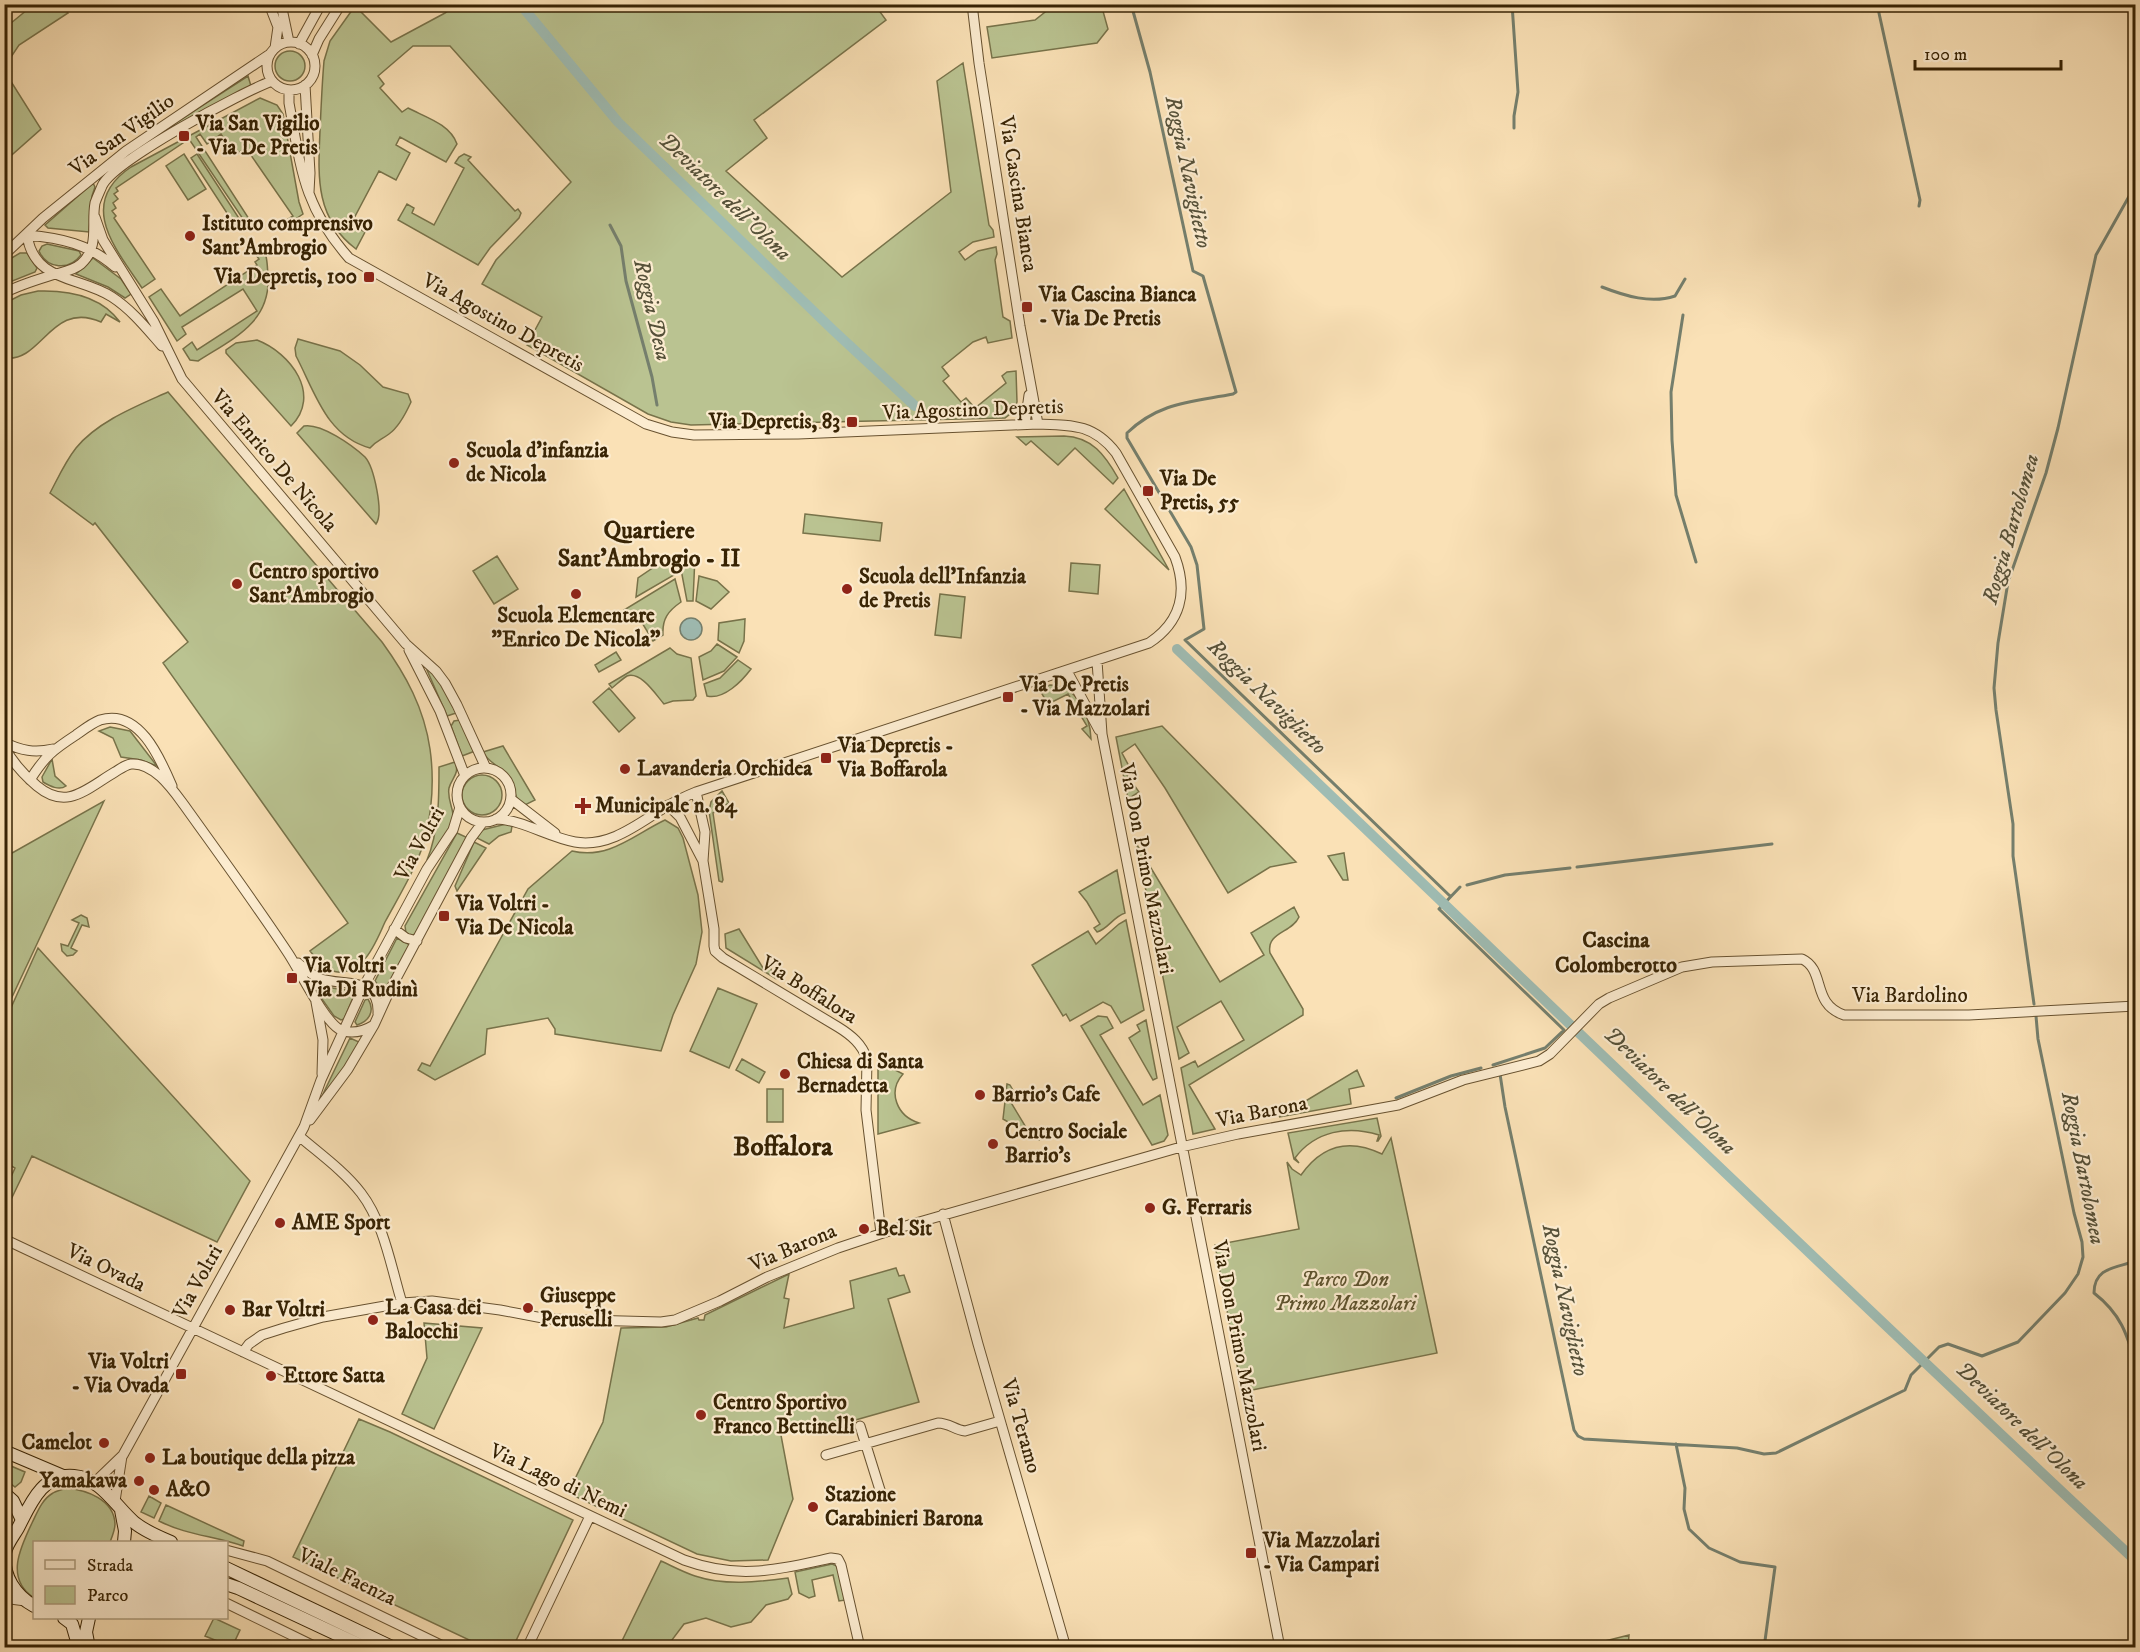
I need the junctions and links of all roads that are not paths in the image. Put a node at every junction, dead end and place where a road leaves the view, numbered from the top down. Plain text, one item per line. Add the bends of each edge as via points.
1 (269, 4) edge
2 (281, 4) edge
3 (321, 4) edge
4 (341, 4) edge
5 (972, 4) edge
6 (294, 43) junction
7 (272, 51) junction
8 (312, 55) junction
9 (272, 81) junction
10 (305, 85) junction
11 (289, 90) junction
12 (309, 194) junction
13 (95, 217) junction
14 (27, 235) junction
15 (90, 250) junction
16 (4, 255) edge
17 (54, 274) junction
18 (124, 276) junction
19 (4, 293) edge
20 (167, 353) junction
21 (1030, 389) junction
22 (1025, 424) junction
23 (1038, 424) junction
24 (406, 644) junction
25 (1097, 661) junction
26 (1067, 671) junction
27 (1102, 734) junction
28 (4, 741) edge
29 (4, 747) edge
30 (53, 749) junction
31 (486, 768) junction
32 (465, 776) junction
33 (30, 780) junction
34 (173, 790) junction
35 (696, 792) junction
36 (511, 799) junction
37 (668, 805) junction
38 (460, 807) junction
39 (495, 819) junction
40 (483, 822) junction
41 (560, 837) junction
42 (703, 861) junction
43 (394, 929) junction
44 (417, 941) junction
45 (287, 952) junction
46 (364, 986) junction
47 (315, 999) junction
48 (2136, 1006) edge
49 (1586, 1018) joint
50 (376, 1023) junction
51 (344, 1030) junction
52 (321, 1080) junction
53 (302, 1131) junction
54 (1181, 1147) junction
55 (943, 1215) junction
56 (881, 1233) junction
57 (4, 1239) edge
58 (402, 1303) junction
59 (193, 1329) junction
60 (243, 1352) junction
61 (1000, 1421) junction
62 (860, 1426) dead end
63 (866, 1444) junction
64 (4, 1451) edge
65 (123, 1455) junction
66 (826, 1455) dead end
67 (63, 1476) junction
68 (94, 1483) junction
69 (880, 1490) dead end
70 (4, 1493) edge
71 (117, 1503) junction
72 (590, 1516) junction
73 (22, 1520) junction
74 (124, 1541) edge
75 (169, 1541) edge
76 (228, 1551) edge
77 (5, 1553) edge
78 (228, 1569) edge
79 (228, 1585) edge
80 (4, 1598) edge
81 (30, 1603) edge
82 (228, 1604) edge
83 (66, 1619) edge
84 (89, 1619) edge
85 (79, 1647) edge
86 (89, 1647) edge
87 (317, 1647) edge
88 (366, 1647) edge
89 (394, 1647) edge
90 (447, 1647) edge
91 (527, 1647) edge
92 (860, 1647) edge
93 (1066, 1647) edge
94 (1280, 1647) edge

1 - 7 street via 278,27
2 - 6 street
3 - 6 street
4 - 8 street
5 - 21 street, Via Cascina Bianca
6 - 7 street
6 - 8 street
7 - 9 street via 267,68
7 - 14 street, Via San Vigilio via 126,151
8 - 10 street via 313,74
9 - 11 street
9 - 13 street, Via San Vigilio via 120,166 103,183
10 - 11 street
10 - 12 street, Via Agostino Depretis
11 - 12 street, Via Agostino Depretis via 302,175
12 - 22 street, Via Agostino Depretis via 322,224 349,258 646,424 694,435
13 - 15 street, Via San Vigilio
13 - 18 street, Via Enrico De Nicola via 100,234
14 - 15 street, Via Enrico De Nicola via 66,240
14 - 16 street, Via San Vigilio
14 - 17 street, Via Enrico De Nicola via 28,246 37,261
15 - 17 street via 81,264
15 - 18 street, Via Enrico De Nicola
17 - 19 street
17 - 20 street, Via Enrico De Nicola via 114,298
18 - 20 street, Via Enrico De Nicola via 154,322
20 - 24 street, Via Enrico De Nicola via 197,399
21 - 22 street, Via Cascina Bianca
21 - 23 street, Via Cascina Bianca
22 - 23 street, Via Agostino Depretis
23 - 25 street, Via Agostino Depretis via 1074,425 1107,441 1180,571 1180,604 1168,627 1149,643
24 - 31 street, Via Enrico De Nicola via 445,683
24 - 32 street, Via Enrico De Nicola via 440,711
25 - 26 street, Via Agostino Depretis
25 - 27 street, Via Don Primo Mazzolari
26 - 27 street, Via Don Primo Mazzolari
26 - 35 street, Via Agostino Depretis
27 - 54 street, Via Don Primo Mazzolari
28 - 30 street via 26,751
29 - 33 street
30 - 33 street
30 - 34 street via 99,721 121,719 151,744
31 - 32 street
31 - 36 street, Via Enrico De Nicola via 504,777 511,789
32 - 38 street via 458,791
33 - 34 street via 51,796 70,797 132,764 153,772
34 - 45 street
35 - 37 street, Via Agostino Depretis
35 - 42 street, Via Boffalora via 705,832
36 - 39 street via 506,811
36 - 41 street, Via Agostino Depretis
37 - 41 street, Via Agostino Depretis via 604,840 580,843
37 - 42 street, Via Boffalora via 680,817
38 - 40 street via 470,818
38 - 43 street, Via Voltri via 453,830
39 - 40 street
39 - 41 street, Via Agostino Depretis
40 - 44 street, Via Voltri
42 - 56 street, Via Boffalora via 718,954 838,1027 864,1051 868,1128
43 - 44 street
43 - 46 street, Via Voltri
44 - 50 street, Via Voltri
45 - 46 street via 313,976
45 - 47 street
46 - 50 street via 374,994 378,1005
46 - 51 street, Via Voltri
47 - 51 street via 337,1027
47 - 52 street via 323,1040
48 - 49 street, Via Bardolino via 1969,1015 1844,1015 1827,1005 1808,962 1796,958 1682,967 1609,998
49 - 54 street, Via Barona via 1539,1061 1462,1080 1398,1105
50 - 51 street via 356,1032
50 - 53 street, Via Voltri
51 - 52 street, Via Voltri
52 - 53 street, Via Voltri
53 - 58 street via 369,1204
53 - 59 street, Via Voltri
54 - 55 street, Via Barona
54 - 94 street, Via Don Primo Mazzolari
55 - 56 street, Via Barona
55 - 61 street, Via Teramo
56 - 58 street, Via Barona via 767,1277 675,1320 548,1319 432,1301
57 - 59 street, Via Ovada
58 - 60 street, Via Barona via 284,1328 262,1335
59 - 60 street, Via Lago di Nemi
59 - 65 street, Via Voltri
60 - 72 street, Via Lago di Nemi
61 - 63 street via 965,1431 938,1423
61 - 93 street, Via Teramo
62 - 63 street
63 - 66 street
63 - 69 street
64 - 67 main road
65 - 68 street, Via Voltri
65 - 71 street, Via Voltri
67 - 68 main road
67 - 73 main road via 38,1491
68 - 71 main road
70 - 73 main road via 13,1501
71 - 74 main road
71 - 75 main road via 137,1524
72 - 91 street
72 - 92 street, Via Lago di Nemi via 684,1560 713,1569 768,1572 838,1559
73 - 77 main road
76 - 90 street, Viale Faenza via 267,1561
77 - 81 main road via 10,1582
78 - 89 main road, Viale Faenza
79 - 88 main road
80 - 81 street
82 - 87 street
83 - 85 main road via 72,1624
84 - 86 main road

